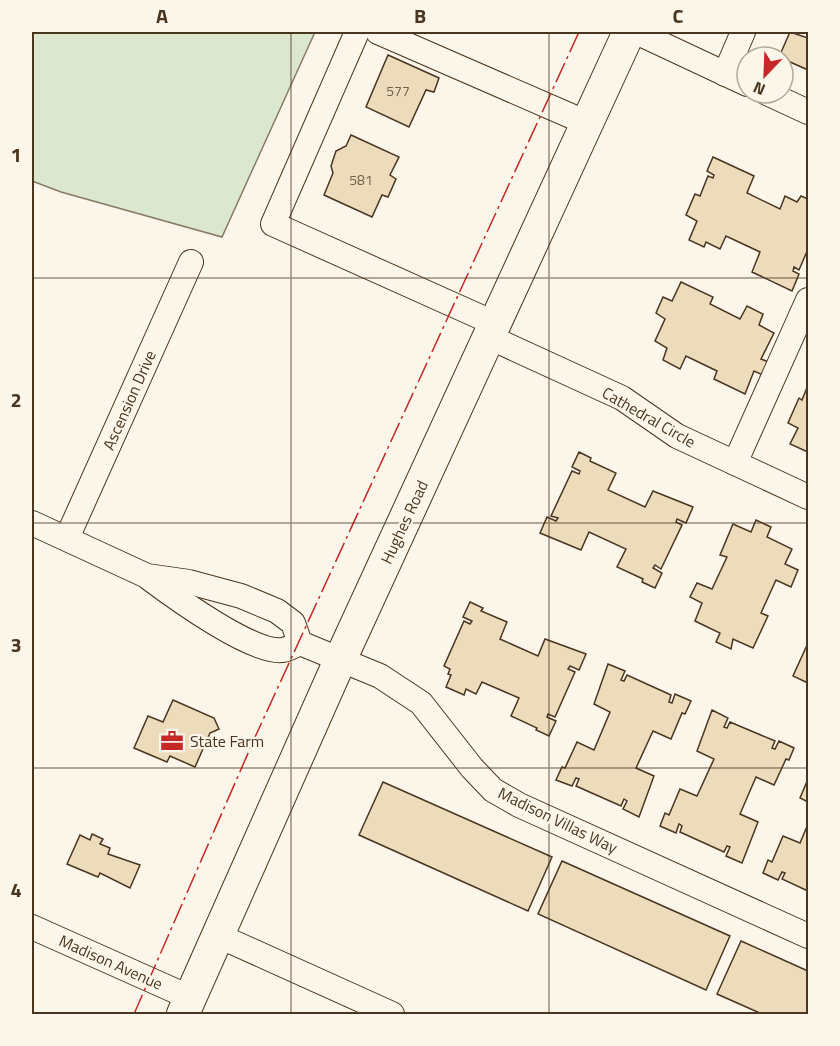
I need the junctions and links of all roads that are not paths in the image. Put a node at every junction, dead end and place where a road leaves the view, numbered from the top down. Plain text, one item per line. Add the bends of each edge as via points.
1 (357, 32) edge
2 (378, 32) edge
3 (629, 32) edge
4 (636, 32) edge
5 (743, 32) edge
6 (725, 74) junction
7 (735, 79) edge
8 (793, 105) edge
9 (808, 112) edge
10 (587, 123) junction
11 (191, 262) dead end
12 (808, 300) edge
13 (493, 330) junction
14 (735, 463) junction
15 (808, 497) edge
16 (32, 522) edge
17 (67, 538) junction
18 (147, 576) junction
19 (300, 643) junction
20 (341, 658) junction
21 (32, 927) edge
22 (219, 936) junction
23 (808, 936) edge
24 (187, 1006) edge
25 (392, 1014) edge

1 - 13 street, Cathedral Circle via 273,224
2 - 10 street
3 - 10 main road, Hughes Road
4 - 6 street
5 - 6 street
6 - 7 street
8 - 9 street
10 - 13 main road, Hughes Road
11 - 17 street, Ascension Drive
12 - 14 street
13 - 14 street, Cathedral Circle via 622,398 677,436
13 - 20 main road, Hughes Road
14 - 15 street, Cathedral Circle
16 - 17 street
17 - 18 street
18 - 19 street via 225,630 282,651
18 - 19 street via 241,596 277,611 293,623
19 - 20 street, Madison Villas Way
20 - 22 main road, Hughes Road
20 - 23 street, Madison Villas Way via 380,676 421,703 479,775 519,805
21 - 24 street, Madison Avenue
22 - 24 main road, Hughes Road
22 - 25 street

